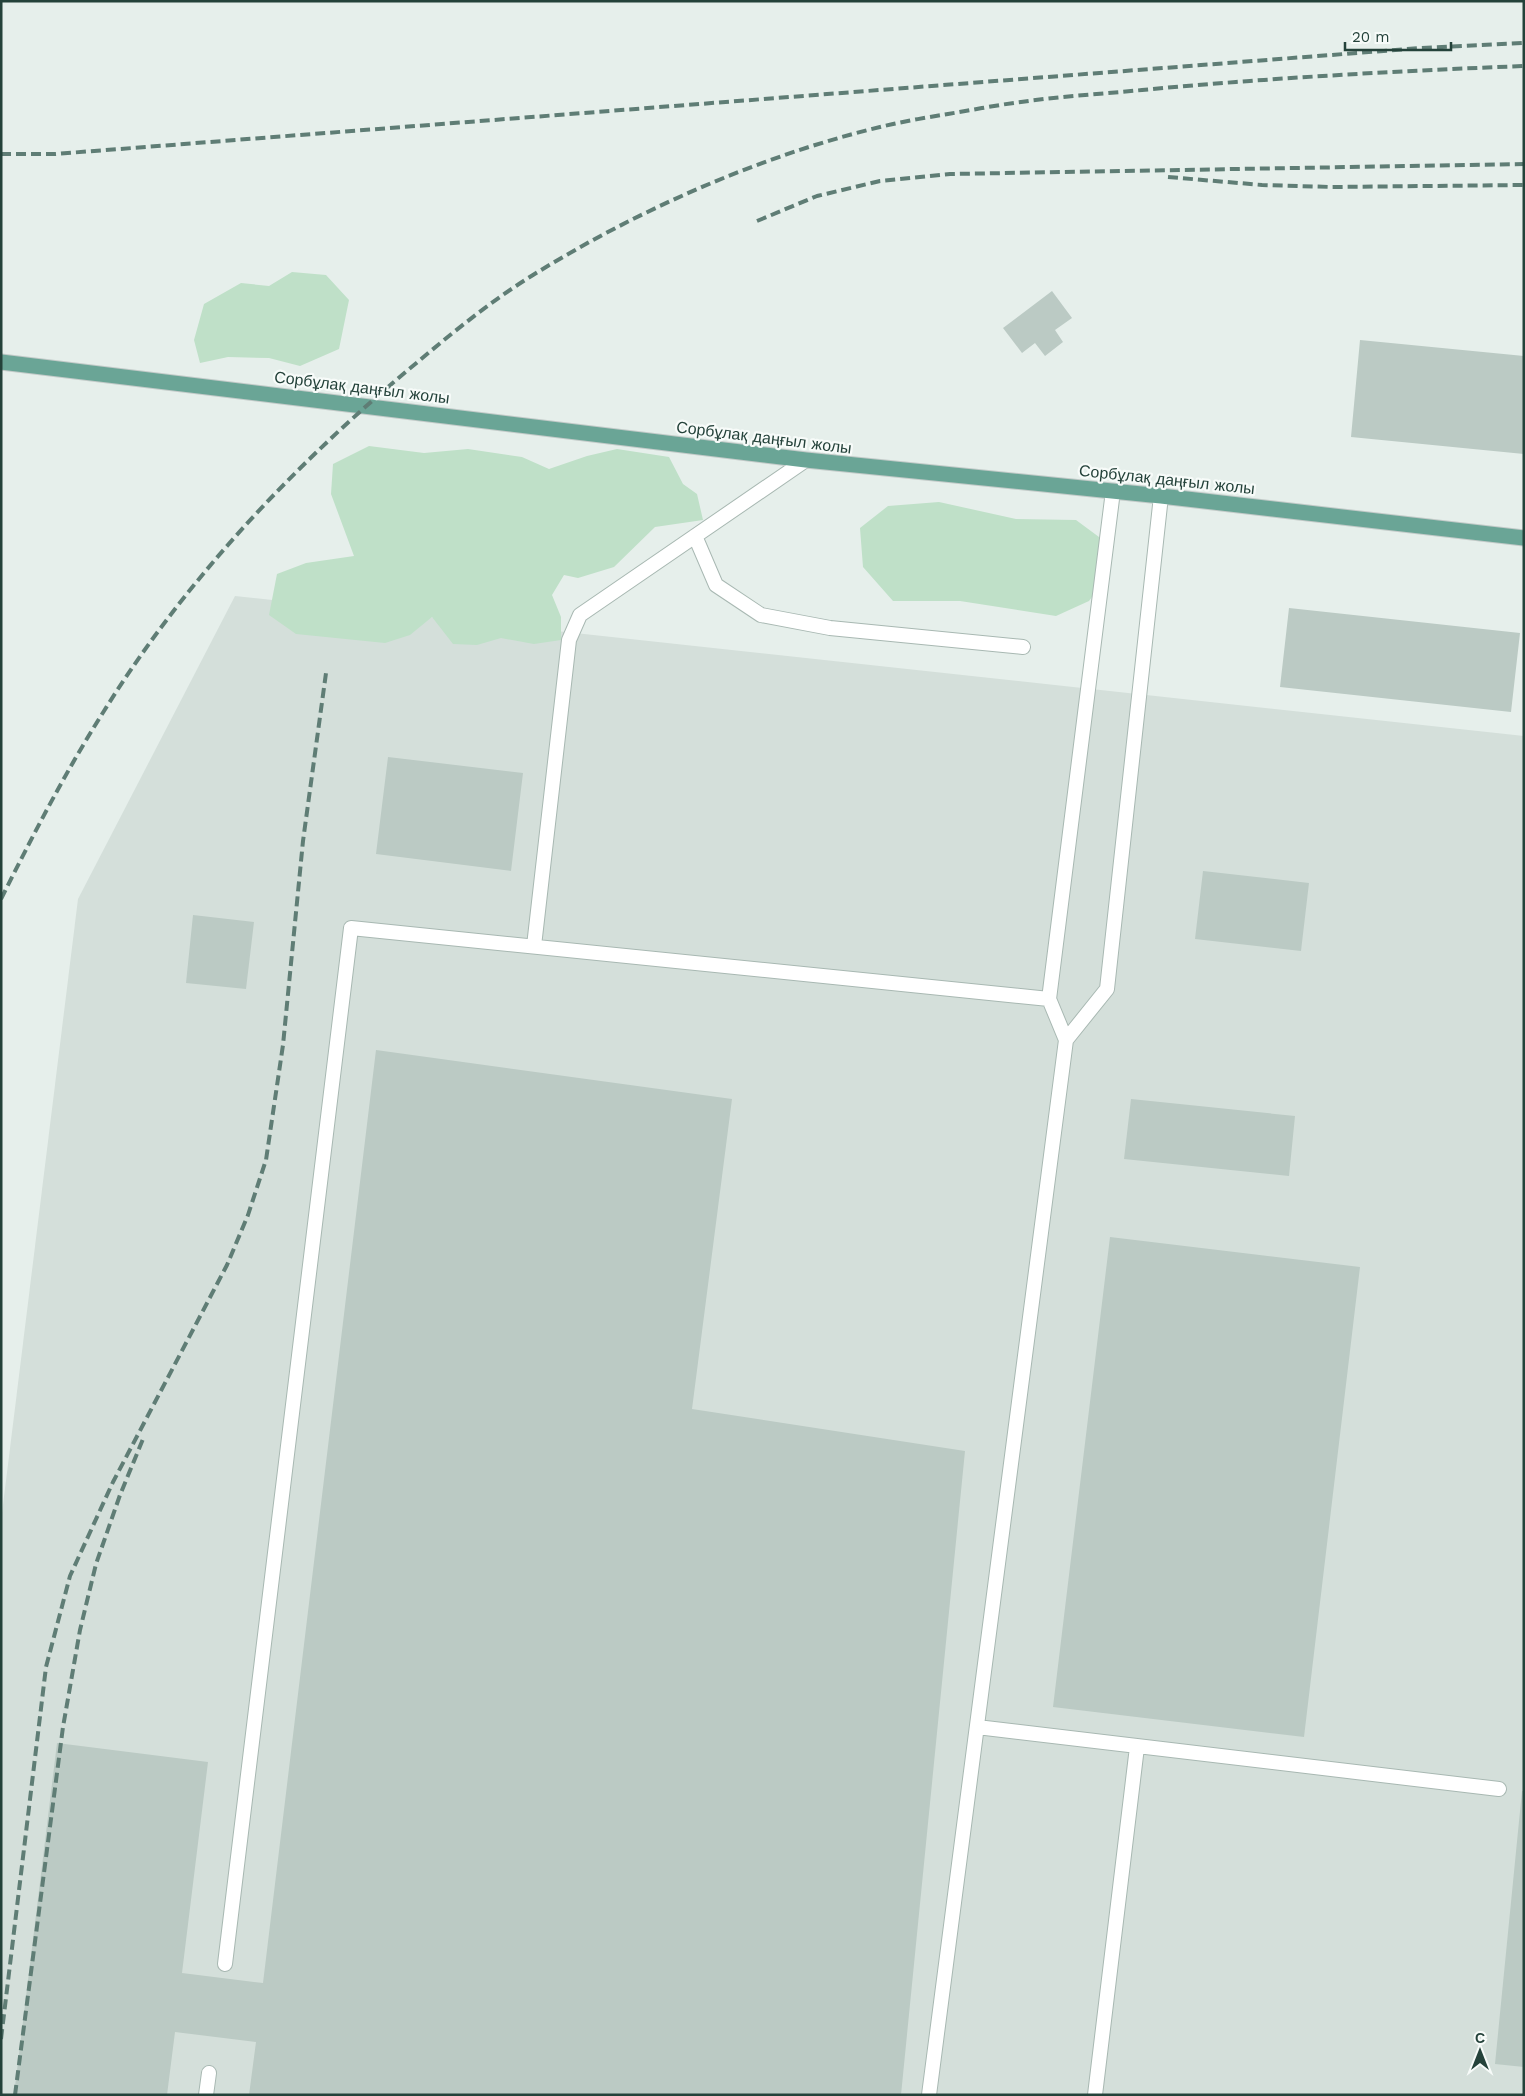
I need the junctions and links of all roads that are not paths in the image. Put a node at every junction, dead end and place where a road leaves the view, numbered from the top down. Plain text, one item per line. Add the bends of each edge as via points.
1 (1, 362) edge
2 (806, 460) junction
3 (1113, 491) junction
4 (1161, 496) junction
5 (695, 536) junction
6 (1524, 538) edge
7 (1023, 647) dead end
8 (534, 946) junction
9 (1049, 999) junction
10 (1066, 1040) junction
11 (977, 1727) junction
12 (1137, 1747) junction
13 (1499, 1789) dead end
14 (225, 1964) dead end
15 (209, 2073) dead end
16 (206, 2095) edge
17 (929, 2095) edge
18 (1095, 2095) edge

1 - 2 main road, Сорбұлақ даңғыл жолы
2 - 3 main road, Сорбұлақ даңғыл жолы
2 - 5 lane
3 - 4 main road, Сорбұлақ даңғыл жолы
3 - 9 lane
4 - 6 main road, Сорбұлақ даңғыл жолы
4 - 10 lane via 1107,989
5 - 7 lane via 716,585 761,616 830,628
5 - 8 lane via 580,616 569,640
8 - 9 lane
8 - 14 lane via 350,928
9 - 10 lane
10 - 11 lane
11 - 12 lane
11 - 17 lane
12 - 13 lane
12 - 18 lane
15 - 16 lane

